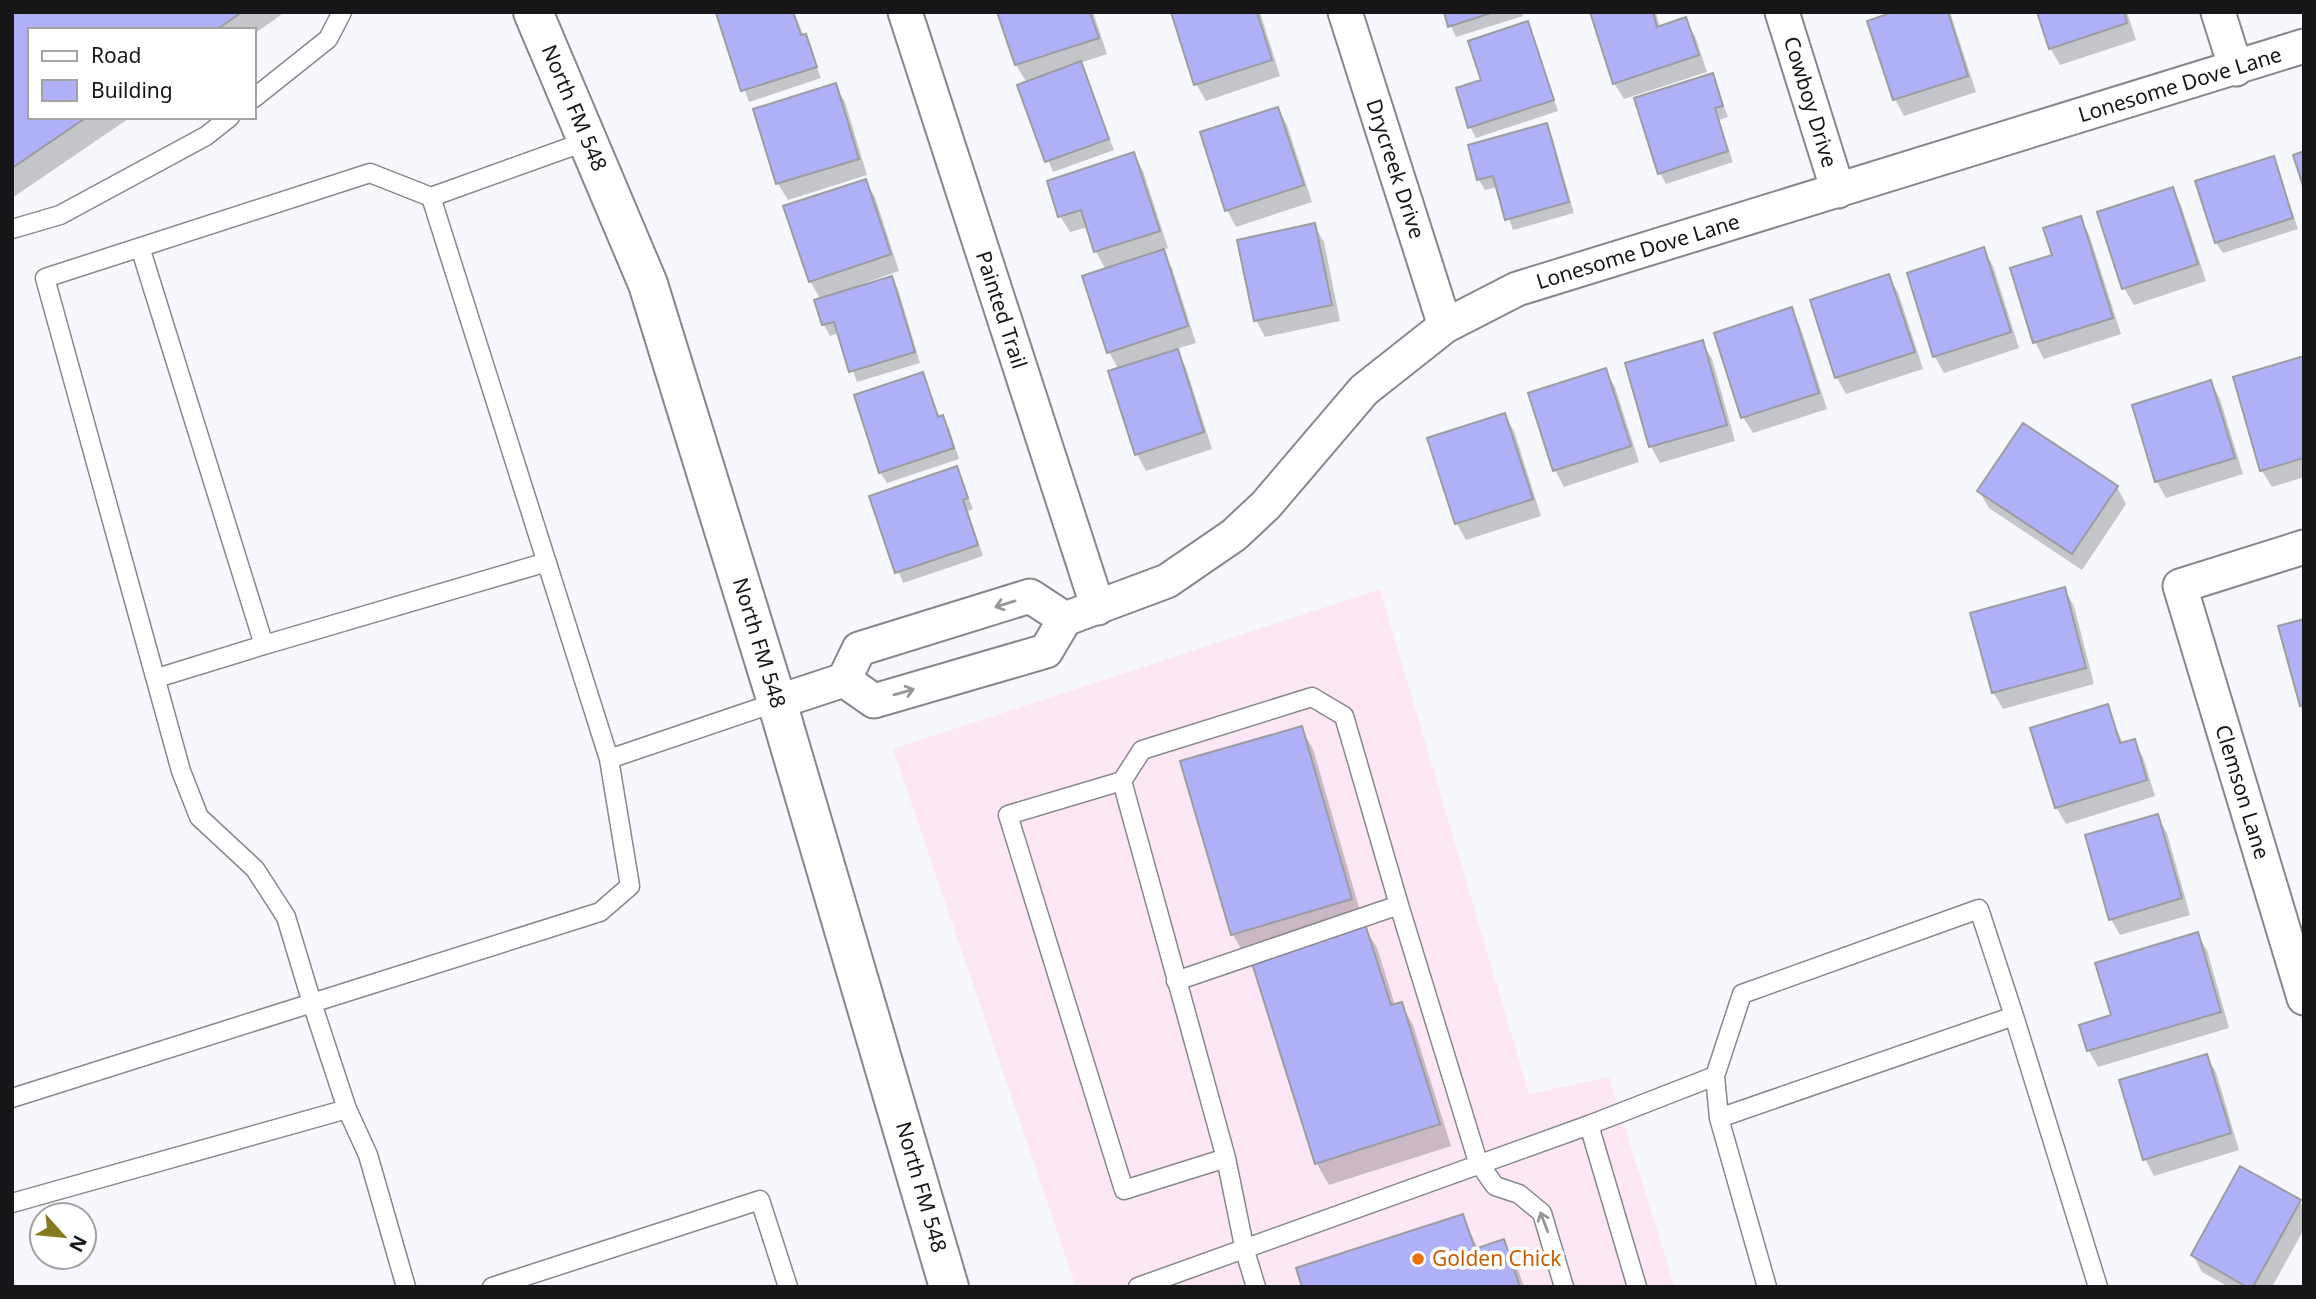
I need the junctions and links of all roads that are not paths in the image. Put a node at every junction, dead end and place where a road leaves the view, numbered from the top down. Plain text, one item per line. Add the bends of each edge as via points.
1 (342, 12) edge
2 (533, 12) edge
3 (905, 12) edge
4 (1345, 12) edge
5 (1782, 12) edge
6 (2218, 12) edge
7 (2304, 46) edge
8 (2235, 69) junction
9 (256, 96) edge
10 (227, 119) edge
11 (587, 141) junction
12 (1838, 191) junction
13 (431, 197) junction
14 (12, 229) edge
15 (140, 247) junction
16 (1446, 326) junction
17 (2304, 547) edge
18 (547, 562) junction
19 (1098, 608) junction
20 (1065, 620) junction
21 (264, 645) junction
22 (157, 678) junction
23 (844, 680) junction
24 (777, 702) junction
25 (609, 759) junction
26 (1122, 781) junction
27 (1399, 905) junction
28 (1176, 981) junction
29 (2304, 998) edge
30 (312, 1003) junction
31 (2014, 1016) junction
32 (1715, 1076) junction
33 (12, 1098) edge
34 (346, 1109) junction
35 (1718, 1118) junction
36 (1589, 1125) junction
37 (1226, 1158) junction
38 (1478, 1162) junction
39 (12, 1203) edge
40 (1245, 1251) junction
41 (547, 1278) edge
42 (1147, 1285) edge
43 (406, 1287) edge
44 (492, 1287) edge
45 (788, 1287) edge
46 (949, 1287) edge
47 (1256, 1287) edge
48 (1564, 1287) edge
49 (1637, 1287) edge
50 (1767, 1287) edge
51 (2098, 1287) edge

1 - 9 lane via 328,39
2 - 11 main road, North FM 548
3 - 19 street, Painted Trail
4 - 16 street, Drycreek Drive
5 - 12 street, Cowboy Drive
6 - 8 street
7 - 8 street, Lonesome Dove Lane
8 - 12 street, Lonesome Dove Lane
10 - 14 lane via 206,136 60,215
11 - 13 lane
11 - 24 main road, North FM 548 via 648,284
12 - 16 street, Lonesome Dove Lane via 1517,289
13 - 15 lane via 370,173
13 - 18 lane
15 - 21 lane
15 - 22 lane via 45,278
16 - 19 street, Lonesome Dove Lane via 1363,390 1296,471 1234,535 1167,581
17 - 29 street, Clemson Lane via 2180,586
18 - 21 lane
18 - 25 lane
19 - 20 street, Lonesome Dove Lane
23 -> 20 street via 874,701 1046,651
20 -> 23 street via 1030,596 859,649
21 - 22 lane
22 - 30 lane via 181,771 199,817 255,869 286,918
23 - 24 street
24 - 25 lane
24 - 46 main road, North FM 548
25 - 30 lane via 630,886 600,912
26 - 27 lane via 1142,750 1312,697 1345,716
26 - 28 lane
26 - 37 lane via 1008,815 1124,1191
27 - 28 lane
27 - 38 lane
28 - 37 lane
30 - 33 lane
30 - 34 lane
31 - 32 lane via 1979,909 1742,994
31 - 35 lane
31 - 51 lane
32 - 35 lane
32 - 36 lane
34 - 39 lane
34 - 43 lane via 368,1155
35 - 50 lane
36 - 38 lane
36 - 49 lane
37 - 40 lane
38 - 40 lane
48 -> 38 lane via 1542,1213 1519,1194 1495,1186
40 - 42 lane
40 - 47 lane
41 - 44 lane
41 - 45 lane via 760,1200

